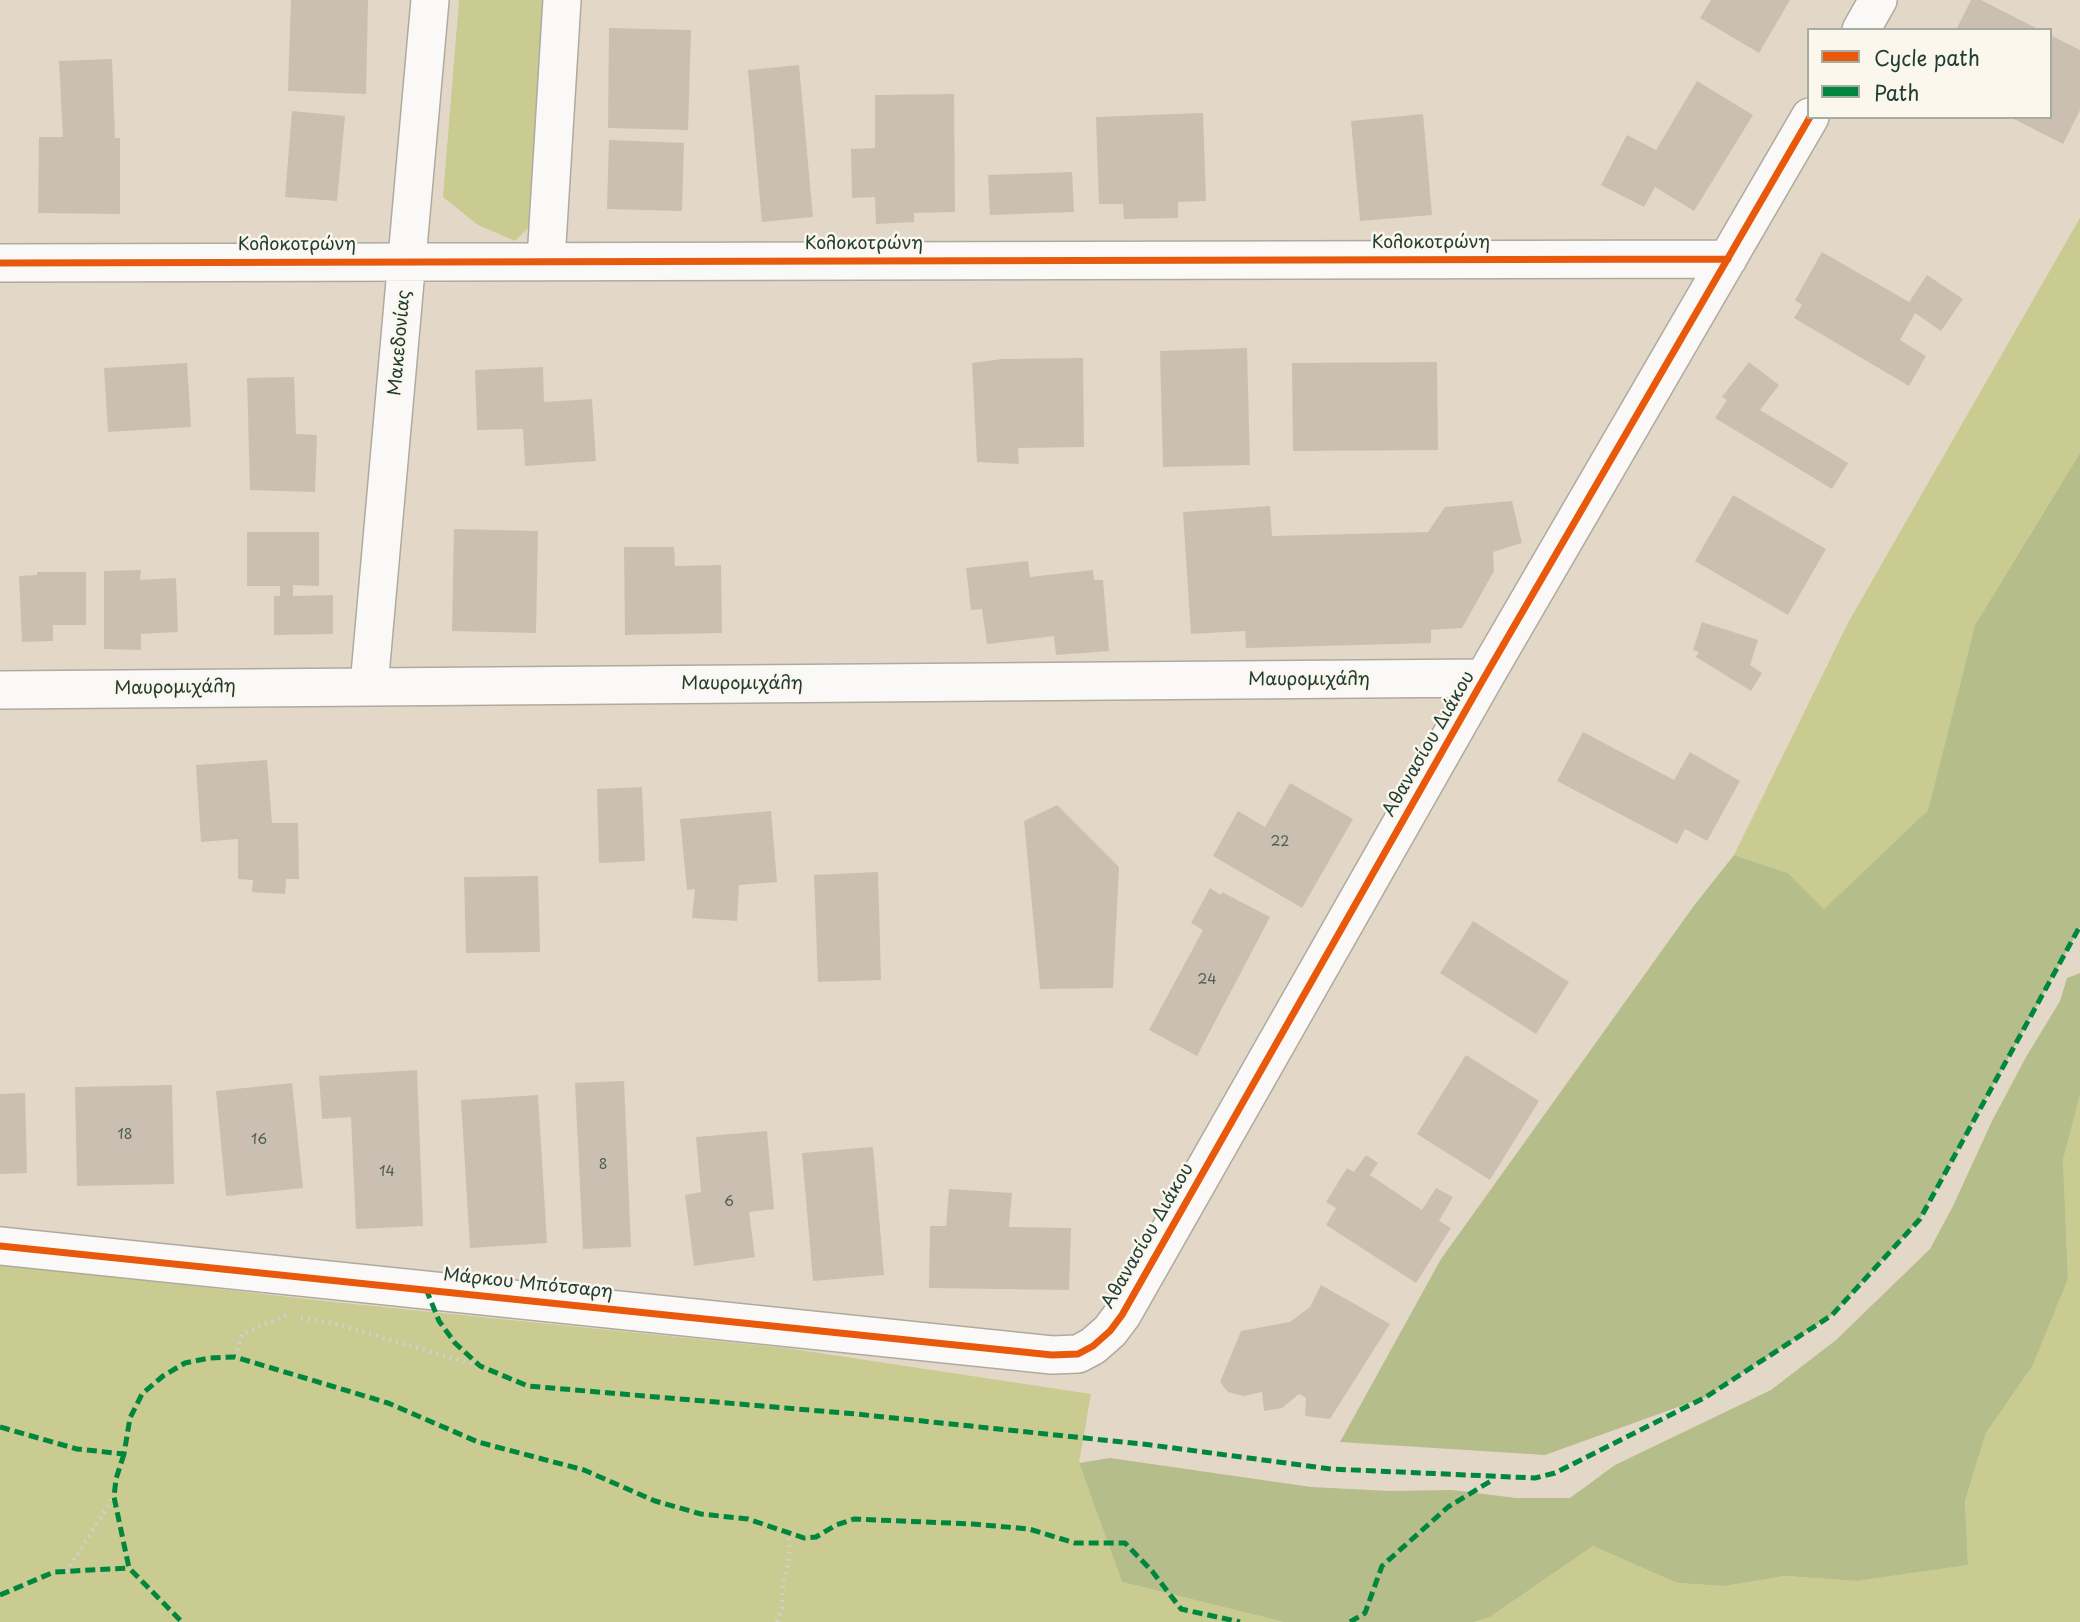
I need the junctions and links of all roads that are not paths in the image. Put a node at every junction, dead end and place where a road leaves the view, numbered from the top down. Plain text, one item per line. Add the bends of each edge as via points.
1 (430, 0) edge
2 (562, 0) edge
3 (1878, 0) edge
4 (1862, 28) edge
5 (1809, 119) edge
6 (1728, 259) junction
7 (407, 260) junction
8 (545, 261) junction
9 (0, 263) edge
10 (1484, 678) junction
11 (369, 687) junction
12 (0, 690) edge
13 (0, 1246) edge
14 (1052, 1355) joint

1 - 7 street, Μακεδονίας
2 - 8 street
3 - 4 street
5 - 6 street, Αθανασίου Διάκου
6 - 8 street, Κολοκοτρώνη
6 - 10 street, Αθανασίου Διάκου
7 - 8 street, Κολοκοτρώνη
7 - 9 street, Κολοκοτρώνη
7 - 11 street, Μακεδονίας
10 - 11 street, Μαυρομιχάλη
10 - 14 street, Αθανασίου Διάκου via 1122,1315 1085,1350
11 - 12 street, Μαυρομιχάλη
13 - 14 street, Μάρκου Μπότσαρη

